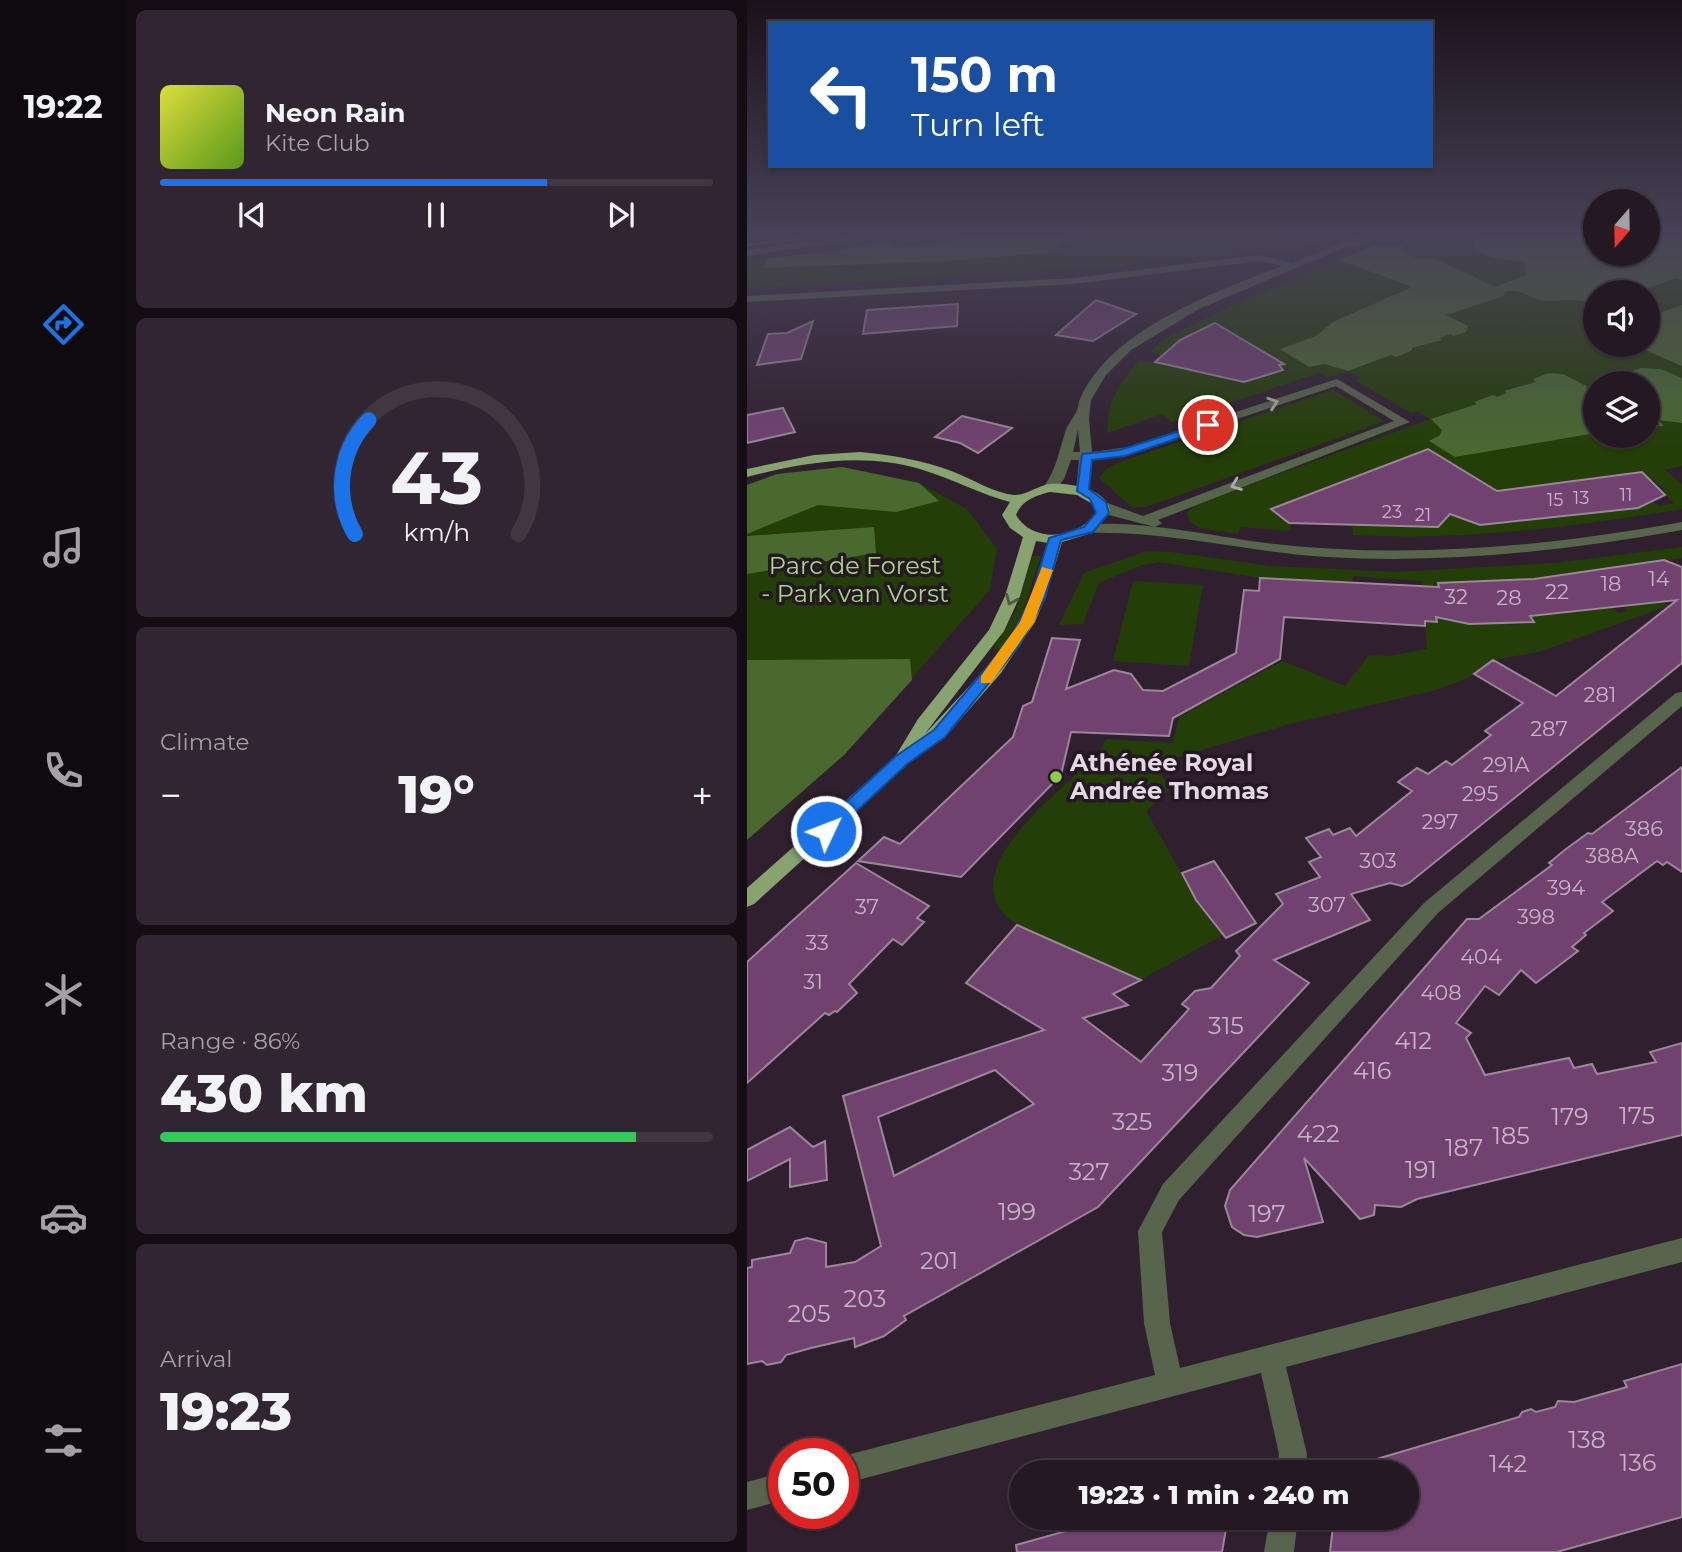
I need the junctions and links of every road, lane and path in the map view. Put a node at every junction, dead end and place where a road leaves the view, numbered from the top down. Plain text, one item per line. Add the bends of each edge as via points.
1 (1203, 305) edge
2 (1083, 410) junction
3 (1066, 456) junction
4 (1086, 457) junction
5 (747, 473) edge
6 (1050, 488) junction
7 (1083, 491) junction
8 (1018, 500) junction
9 (1102, 505) junction
10 (1144, 520) junction
11 (1682, 526) edge
12 (1089, 529) junction
13 (1031, 535) junction
14 (1056, 538) junction
15 (1215, 540) junction
16 (1682, 697) edge
17 (902, 760) junction
18 (747, 899) edge
19 (1682, 1250) edge
20 (1271, 1357) junction
21 (1170, 1383) junction
22 (1292, 1460) edge
23 (859, 1466) edge
24 (768, 1490) edge
25 (747, 1496) edge
26 (1282, 1530) edge
27 (1279, 1552) edge

1 - 2 street via 1138,339 1102,375
2 - 3 street via 1072,423
2 - 4 street
3 - 4 street
3 - 6 street via 1058,480
4 - 7 street
4 -> 10 street via 1131,450 1337,382 1404,422
5 - 8 main road via 816,458 884,458 928,467
6 - 7 main road
6 - 8 main road
7 - 9 main road
8 - 13 main road via 1009,515 1012,523
9 - 10 street
9 - 12 main road via 1102,513
10 - 15 street
11 - 15 street via 1525,548 1435,552 1325,551
12 - 14 main road
12 - 15 street
13 - 14 main road
13 -> 17 main road via 1016,587 997,629 918,727
14 - 17 main road via 1038,598 1015,642 939,733
16 - 21 street via 1431,908 1171,1192 1150,1231 1157,1323
17 - 18 main road
19 - 20 street
20 - 21 street
20 - 22 street
21 - 23 street
24 - 25 street
26 - 27 street

